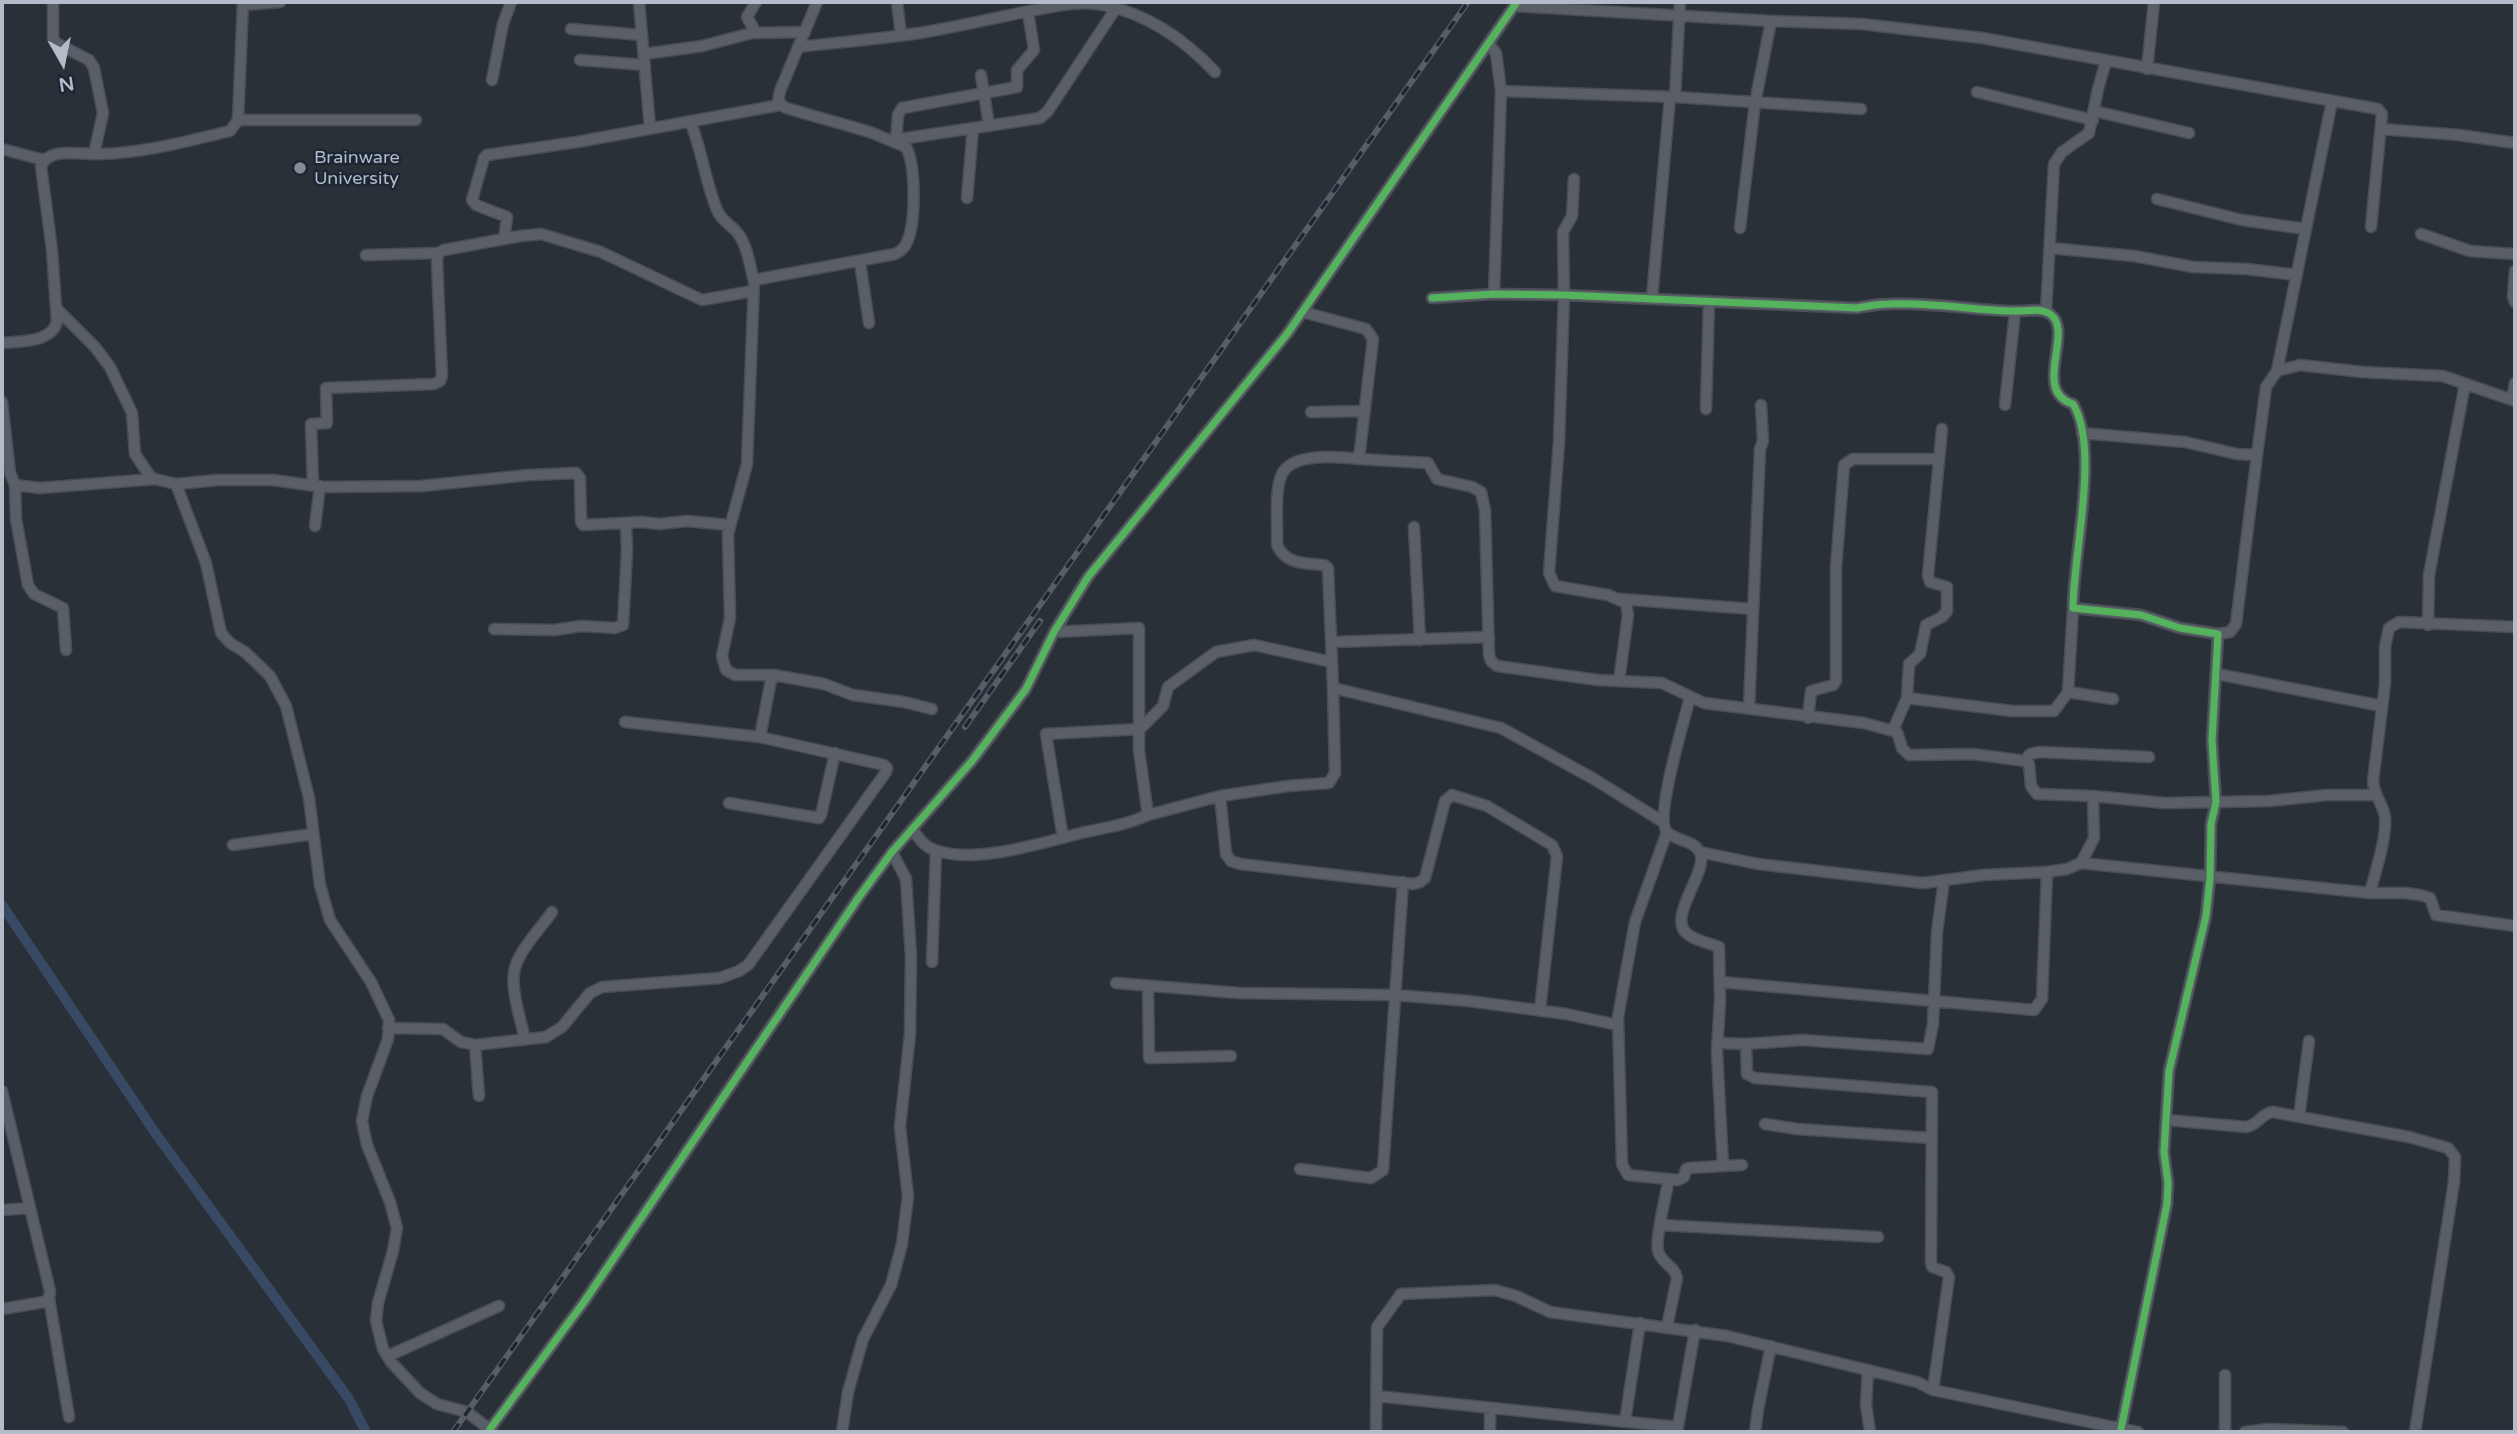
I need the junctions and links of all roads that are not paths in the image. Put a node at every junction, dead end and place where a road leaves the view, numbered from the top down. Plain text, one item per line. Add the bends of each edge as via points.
1 (53, 2) edge
2 (280, 2) edge
3 (511, 2) edge
4 (639, 2) edge
5 (756, 2) edge
6 (817, 2) edge
7 (897, 2) edge
8 (1680, 2) edge
9 (2154, 2) edge
10 (243, 3) edge
11 (1516, 4) edge
12 (1116, 8) junction
13 (1028, 12) junction
14 (1680, 15) junction
15 (1771, 21) junction
16 (571, 29) dead end
17 (804, 32) junction
18 (756, 33) junction
19 (642, 35) junction
20 (901, 35) junction
21 (1489, 44) junction
22 (798, 47) junction
23 (645, 59) junction
24 (580, 60) dead end
25 (2106, 61) junction
26 (2147, 69) junction
27 (1215, 72) dead end
28 (981, 75) dead end
29 (492, 80) dead end
30 (1501, 91) junction
31 (1977, 92) dead end
32 (983, 94) junction
33 (1673, 97) junction
34 (2332, 101) junction
35 (1755, 103) junction
36 (780, 105) junction
37 (1861, 109) dead end
38 (2093, 115) junction
39 (238, 120) junction
40 (416, 120) dead end
41 (690, 121) junction
42 (989, 125) junction
43 (650, 128) junction
44 (973, 128) junction
45 (2381, 129) junction
46 (2189, 133) dead end
47 (894, 140) junction
48 (2515, 143) edge
49 (2, 149) edge
50 (94, 154) junction
51 (44, 160) junction
52 (1574, 179) dead end
53 (967, 198) dead end
54 (2157, 199) dead end
55 (2371, 227) dead end
56 (1740, 228) dead end
57 (2306, 229) junction
58 (2421, 234) dead end
59 (504, 239) junction
60 (2050, 248) junction
61 (438, 253) junction
62 (2515, 254) edge
63 (366, 255) dead end
64 (860, 262) junction
65 (2515, 271) edge
66 (2297, 275) junction
67 (754, 286) junction
68 (1493, 294) junction
69 (1564, 295) junction
70 (1432, 298) dead end
71 (1652, 299) junction
72 (1709, 301) junction
73 (2515, 302) edge
74 (56, 308) junction
75 (1303, 312) junction
76 (2015, 312) junction
77 (2046, 313) junction
78 (869, 323) dead end
79 (2, 343) edge
80 (2277, 371) junction
81 (2515, 383) edge
82 (2465, 384) junction
83 (2514, 400) edge
84 (2, 402) edge
85 (1761, 405) dead end
86 (2005, 405) dead end
87 (1706, 409) dead end
88 (1365, 411) junction
89 (1311, 412) dead end
90 (1942, 429) dead end
91 (2082, 433) junction
92 (2257, 455) junction
93 (1359, 459) junction
94 (1939, 459) junction
95 (152, 479) junction
96 (176, 484) junction
97 (15, 485) junction
98 (316, 486) junction
99 (626, 523) junction
100 (729, 525) junction
101 (315, 526) dead end
102 (1414, 527) dead end
103 (1617, 598) junction
104 (2073, 608) junction
105 (1753, 609) junction
106 (2428, 625) junction
107 (2515, 627) edge
108 (494, 629) dead end
109 (1054, 632) junction
110 (2218, 634) junction
111 (1489, 637) junction
112 (1420, 640) junction
113 (1332, 642) junction
114 (66, 650) dead end
115 (1332, 662) junction
116 (2217, 674) junction
117 (772, 675) junction
118 (1619, 681) junction
119 (1333, 688) junction
120 (2068, 692) junction
121 (1690, 697) junction
122 (1908, 698) junction
123 (2113, 699) dead end
124 (2382, 706) junction
125 (1749, 708) junction
126 (932, 709) dead end
127 (1808, 718) junction
128 (625, 722) dead end
129 (1140, 729) junction
130 (1893, 730) junction
131 (760, 737) junction
132 (835, 753) junction
133 (2149, 757) dead end
134 (2025, 761) junction
135 (2374, 795) junction
136 (1220, 796) junction
137 (2093, 796) junction
138 (2216, 802) junction
139 (729, 803) dead end
140 (1148, 815) junction
141 (1665, 827) junction
142 (912, 829) junction
143 (313, 834) junction
144 (1063, 838) junction
145 (233, 845) dead end
146 (936, 851) junction
147 (892, 852) junction
148 (1700, 852) junction
149 (2081, 863) junction
150 (2047, 872) junction
151 (2210, 878) junction
152 (1944, 880) junction
153 (1403, 882) junction
154 (2370, 893) junction
155 (552, 912) dead end
156 (2515, 926) edge
157 (932, 962) dead end
158 (1720, 982) junction
159 (1116, 983) dead end
160 (1148, 986) junction
161 (1395, 995) junction
162 (1934, 1000) junction
163 (1540, 1010) junction
164 (1618, 1025) junction
165 (388, 1028) junction
166 (525, 1039) junction
167 (2309, 1041) dead end
168 (1717, 1043) junction
169 (1746, 1044) junction
170 (475, 1045) junction
171 (1231, 1056) dead end
172 (2, 1091) edge
173 (479, 1096) dead end
174 (2300, 1116) junction
175 (2167, 1120) junction
176 (1765, 1124) dead end
177 (1931, 1138) junction
178 (1742, 1165) dead end
179 (1723, 1166) junction
180 (1300, 1169) dead end
181 (1669, 1179) junction
182 (30, 1208) junction
183 (2, 1210) edge
184 (1661, 1225) junction
185 (1878, 1237) dead end
186 (49, 1298) junction
187 (499, 1306) dead end
188 (2, 1309) edge
189 (1640, 1323) junction
190 (1667, 1327) junction
191 (1695, 1330) junction
192 (1771, 1346) junction
193 (388, 1356) junction
194 (1868, 1370) junction
195 (2225, 1375) dead end
196 (1933, 1390) junction
197 (1376, 1396) junction
198 (1490, 1408) junction
199 (69, 1417) dead end
200 (1625, 1421) junction
201 (2121, 1429) junction
202 (1677, 1430) edge
203 (492, 1431) edge
204 (842, 1432) edge
205 (1376, 1432) edge
206 (1490, 1432) edge
207 (1755, 1432) edge
208 (1870, 1432) edge
209 (2138, 1432) edge
210 (2225, 1432) edge
211 (2245, 1432) edge
212 (2343, 1432) edge
213 (2415, 1432) edge

1 - 50 street via 56,43 89,60 94,68 103,113
2 - 10 street
3 - 29 street
4 - 19 street
5 - 18 street via 747,17
6 - 17 street
7 - 20 street
8 - 14 street
9 - 26 street
10 - 39 street
11 - 14 street
11 - 21 street
12 - 13 street via 1076,3
12 - 27 street via 1175,35
12 - 42 street via 1048,111 1033,120
13 - 20 street
13 - 32 street via 1034,50 1017,70 1018,84
14 - 15 street
14 - 33 street
15 - 25 street via 1862,24 1982,38
15 - 35 street
16 - 19 street
17 - 18 street
17 - 22 street
18 - 23 street
19 - 23 street
20 - 22 street
21 - 30 street via 1496,52
21 - 75 street
22 - 36 street via 779,91
23 - 24 street
23 - 43 street
25 - 26 street
25 - 38 street
26 - 34 street
28 - 32 street
30 - 33 street
30 - 68 street
31 - 38 street
32 - 42 street
32 - 47 street via 902,108
33 - 35 street
33 - 71 street
34 - 45 street via 2381,111
34 - 57 street
35 - 37 street
35 - 56 street
36 - 41 street
36 - 47 street
38 - 46 street
38 - 60 street via 2086,137 2062,152 2054,164
39 - 40 street
39 - 50 street via 230,131 144,150
41 - 43 street
41 - 67 street via 717,212 736,231
42 - 44 street
43 - 59 street via 487,155 472,200 507,217
44 - 47 street
44 - 53 street
45 - 48 street
45 - 55 street
47 - 64 street via 906,147 912,163 912,222 907,243 895,254
49 - 51 street
50 - 51 street via 50,155
51 - 74 street
52 - 69 street via 1572,216 1563,232
54 - 57 street via 2242,220
57 - 66 street
58 - 62 street via 2470,251
59 - 61 street
59 - 67 street via 541,234 586,247 702,300
60 - 66 street
60 - 77 street
61 - 63 street
61 - 98 street via 443,376 434,384 326,388 327,422 311,424
64 - 67 street via 759,279
64 - 78 street
65 - 73 street
66 - 80 street
67 - 100 street via 747,464
68 - 69 street
68 - 70 street
69 - 71 street
69 - 103 street via 1550,580 1555,586
71 - 72 street
72 - 76 street via 1857,308 1890,304
72 - 87 street
74 - 79 street via 55,329 48,335
74 - 95 street via 110,367 132,413 135,454
75 - 88 street via 1371,334
75 - 109 street via 1088,577
76 - 77 street
76 - 86 street
77 - 91 street via 2056,323 2055,389 2063,401 2073,404
80 - 82 street via 2300,365 2443,376
80 - 92 street via 2266,387
81 - 83 street
82 - 83 street
82 - 106 street via 2429,575
84 - 97 street
85 - 105 street
88 - 89 street
88 - 93 street
90 - 94 street
91 - 92 street via 2185,442
91 - 104 street via 2085,462
92 - 110 street via 2236,624 2230,632
93 - 111 street via 1428,463 1437,479 1481,492
93 - 113 street via 1299,460 1284,470 1279,481 1277,545 1288,561 1328,568
94 - 122 street via 1928,575 1930,582 1947,586 1947,611 1923,630 1920,654 1909,664
94 - 127 street via 1853,459 1844,465 1836,568 1836,681 1811,691
95 - 96 street
95 - 97 street via 40,488
96 - 98 street via 273,480
96 - 143 street via 206,562 221,633 270,676 286,706 309,798
97 - 114 street via 28,585 34,594 63,608
98 - 99 street via 429,485 576,473 583,525
98 - 101 street
99 - 100 street
99 - 108 street via 623,625
100 - 117 street via 730,618 722,659 732,674
102 - 112 street
103 - 105 street
103 - 118 street via 1628,607
104 - 110 street via 2141,615
104 - 120 street
105 - 125 street
106 - 107 street
106 - 124 street via 2399,622 2389,628
109 - 129 street via 1139,628
109 - 142 street via 1026,689 972,761
110 - 116 street
111 - 112 street
111 - 118 street via 1489,655 1497,666
112 - 113 street
113 - 115 street
115 - 119 street
115 - 129 street via 1254,645 1216,652 1168,687 1163,706
116 - 124 street
116 - 138 street via 2212,740
117 - 126 street
117 - 131 street
118 - 121 street via 1662,683
119 - 136 street via 1333,780
119 - 141 street via 1501,728 1594,779
120 - 122 street via 2054,711 2043,713
120 - 123 street
121 - 125 street
121 - 141 street via 1663,804
122 - 130 street
124 - 135 street
125 - 127 street
127 - 130 street
128 - 131 street
129 - 140 street
129 - 144 street via 1046,734
130 - 134 street via 1909,755 1973,754
131 - 132 street
132 - 139 street via 819,818
132 - 166 street via 884,765 886,772 748,965 720,978 602,987 590,993 555,1033
133 - 134 street via 2039,752
134 - 137 street via 2032,791 2037,794
135 - 138 street
135 - 154 street via 2385,826
136 - 140 street
136 - 153 street via 1230,862
137 - 138 street
137 - 149 street via 2094,838
138 - 151 street
140 - 144 street
141 - 148 street
141 - 164 street via 1635,922
142 - 146 street
142 - 147 street
143 - 145 street
143 - 165 street via 330,920 371,982 389,1020
144 - 146 street via 989,853
146 - 157 street
147 - 203 street
147 - 204 street via 906,879 911,956 910,1034 900,1127 908,1196 891,1285 863,1339
148 - 152 street via 1923,883
148 - 158 street via 1702,860 1682,912 1682,928 1687,935 1718,947
149 - 150 street
149 - 151 street
150 - 152 street
150 - 162 street via 2042,999 2034,1010
151 - 154 street
151 - 175 street via 2206,916 2169,1071
152 - 162 street
153 - 161 street
153 - 163 street via 1420,883 1425,878 1445,801 1452,795 1487,806 1552,845 1557,856
154 - 156 street via 2420,895 2430,898 2437,915
155 - 166 street via 514,971
158 - 162 street
158 - 168 street
159 - 160 street
160 - 161 street via 1239,993
160 - 171 street via 1149,1058
161 - 163 street
161 - 180 street via 1383,1170 1371,1178
162 - 169 street via 1928,1049 1802,1040
163 - 164 street
164 - 181 street via 1623,1169 1628,1175
165 - 170 street via 443,1029 461,1042
165 - 193 street via 362,1121 397,1228 376,1321
166 - 170 street
167 - 174 street
168 - 169 street
168 - 179 street
169 - 177 street via 1746,1074 1755,1078 1932,1092
170 - 173 street
172 - 182 street
174 - 175 street via 2267,1112 2258,1123 2246,1127
174 - 213 street via 2409,1137 2448,1148 2455,1157
175 - 201 street via 2167,1203
176 - 177 street
177 - 196 street via 1931,1263 1949,1277
178 - 179 street
179 - 181 street via 1689,1168 1681,1179
181 - 184 street
182 - 183 street
182 - 186 street
184 - 185 street
184 - 190 street via 1658,1253 1677,1278
186 - 188 street
186 - 199 street
187 - 193 street
189 - 190 street
189 - 197 street via 1550,1312 1495,1290 1401,1294 1377,1326
189 - 200 street
190 - 191 street
191 - 192 street
191 - 202 street
192 - 194 street
192 - 207 street
193 - 203 street via 420,1393 437,1404 467,1412
194 - 196 street
194 - 208 street
195 - 210 street
196 - 201 street
197 - 198 street
197 - 205 street
198 - 200 street
198 - 206 street
200 - 202 street
201 - 209 street
211 - 212 street

